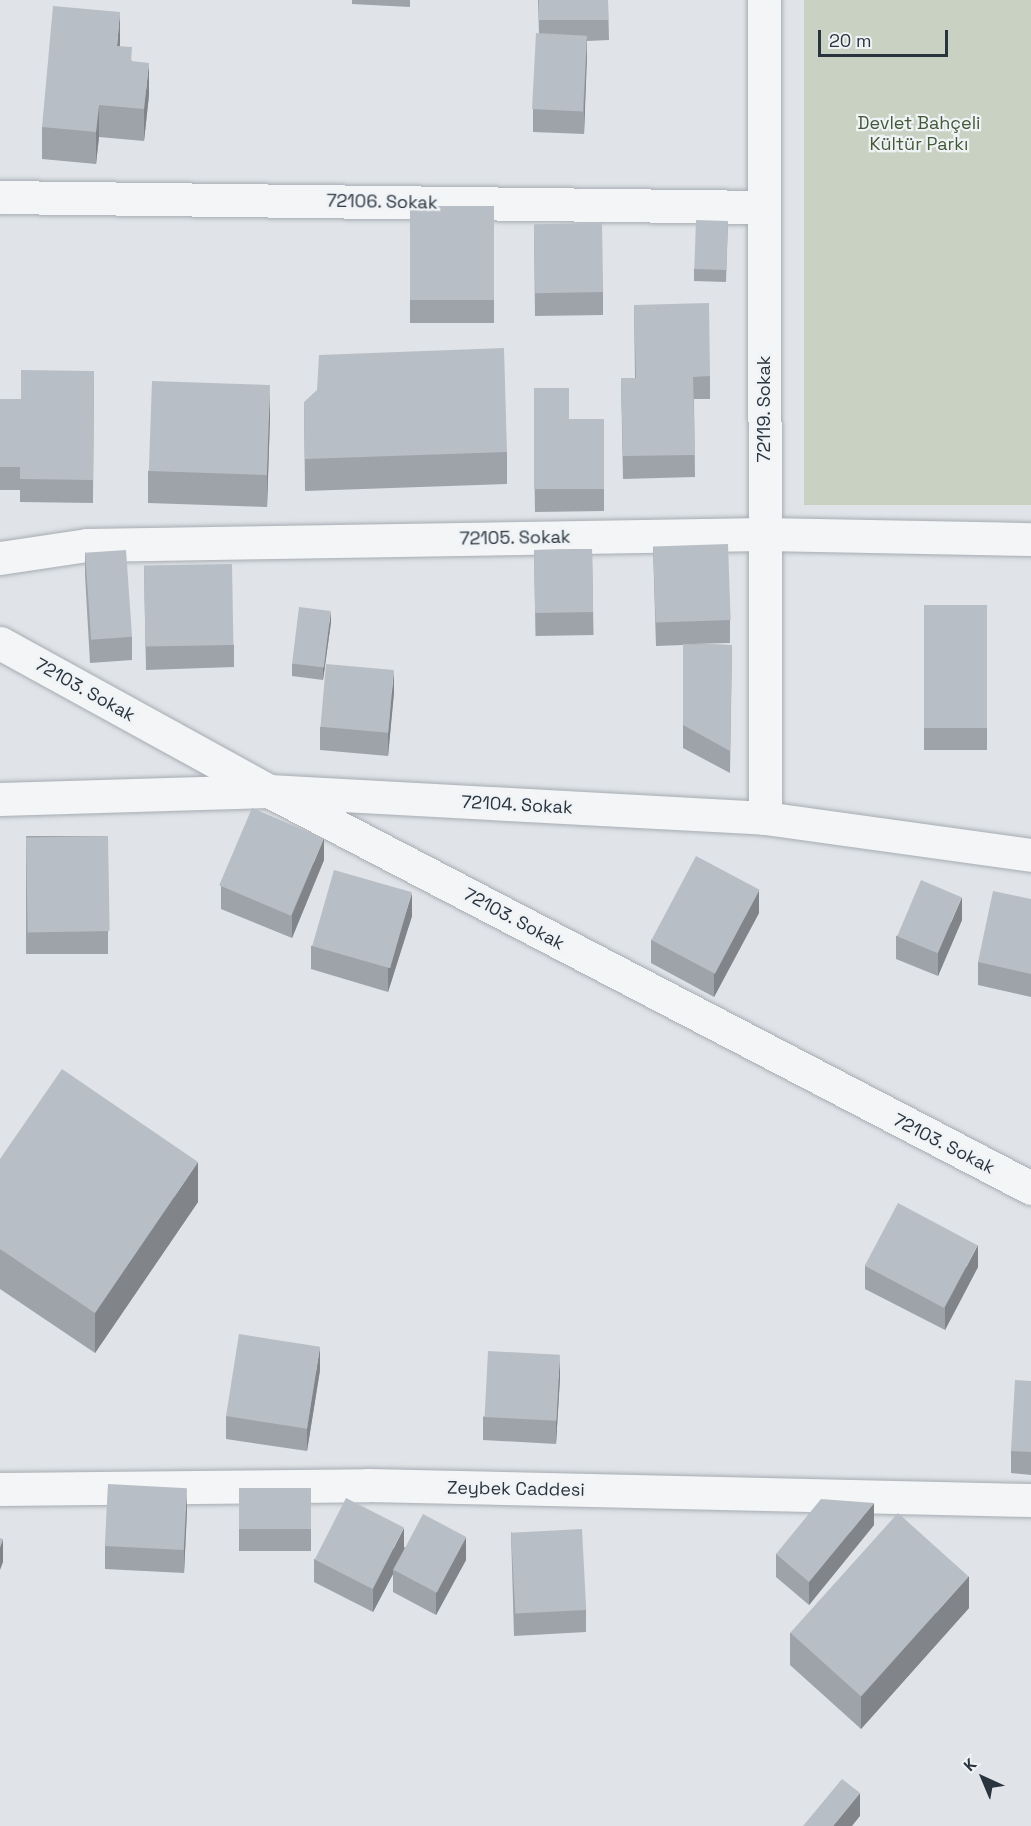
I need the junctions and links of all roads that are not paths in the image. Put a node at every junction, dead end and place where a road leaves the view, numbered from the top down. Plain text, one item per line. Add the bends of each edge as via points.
1 (764, 0) edge
2 (0, 196) edge
3 (764, 207) junction
4 (764, 534) junction
5 (1031, 539) edge
6 (0, 558) edge
7 (0, 643) edge
8 (269, 791) junction
9 (0, 799) edge
10 (765, 818) junction
11 (1031, 855) edge
12 (1031, 1188) edge
13 (0, 1489) edge
14 (1031, 1500) edge

1 - 3 street, 72119. Sokak
2 - 3 street, 72106. Sokak
3 - 4 street, 72119. Sokak
4 - 5 street, 72105. Sokak
4 - 6 street, 72105. Sokak via 87,544
4 - 10 street, 72119. Sokak
7 - 8 street, 72103. Sokak
8 - 9 street, 72104. Sokak
8 - 10 street, 72104. Sokak
8 - 12 street, 72103. Sokak
10 - 11 street, 72104. Sokak
13 - 14 street, Zeybek Caddesi via 368,1485

